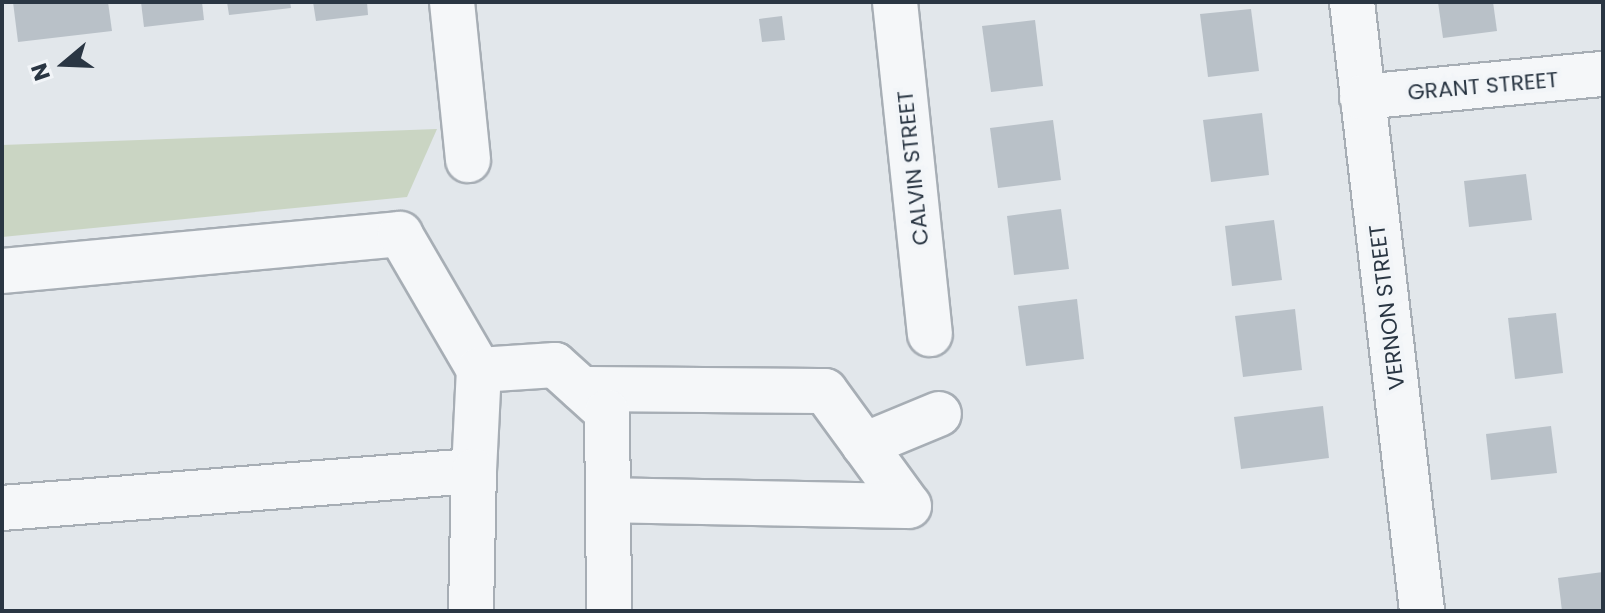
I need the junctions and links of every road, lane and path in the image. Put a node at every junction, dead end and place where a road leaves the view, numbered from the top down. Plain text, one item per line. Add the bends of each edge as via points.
1 (452, 2) edge
2 (895, 2) edge
3 (1352, 2) edge
4 (1603, 74) edge
5 (1362, 97) junction
6 (468, 160) dead end
7 (2, 271) edge
8 (930, 334) dead end
9 (479, 370) junction
10 (582, 389) junction
11 (939, 414) dead end
12 (864, 445) junction
13 (474, 471) junction
14 (610, 500) junction
15 (2, 508) edge
16 (471, 611) edge
17 (609, 611) edge
18 (1422, 611) edge

1 - 6 street
2 - 8 street, CALVIN STREET
3 - 5 street, VERNON STREET
4 - 5 street, GRANT STREET
5 - 18 street, VERNON STREET
7 - 9 street via 400,234
9 - 10 street via 555,365
9 - 13 street
10 - 12 street via 825,391
10 - 14 street via 607,412
11 - 12 street
12 - 14 street via 909,506
13 - 15 street
13 - 16 street
14 - 17 street

